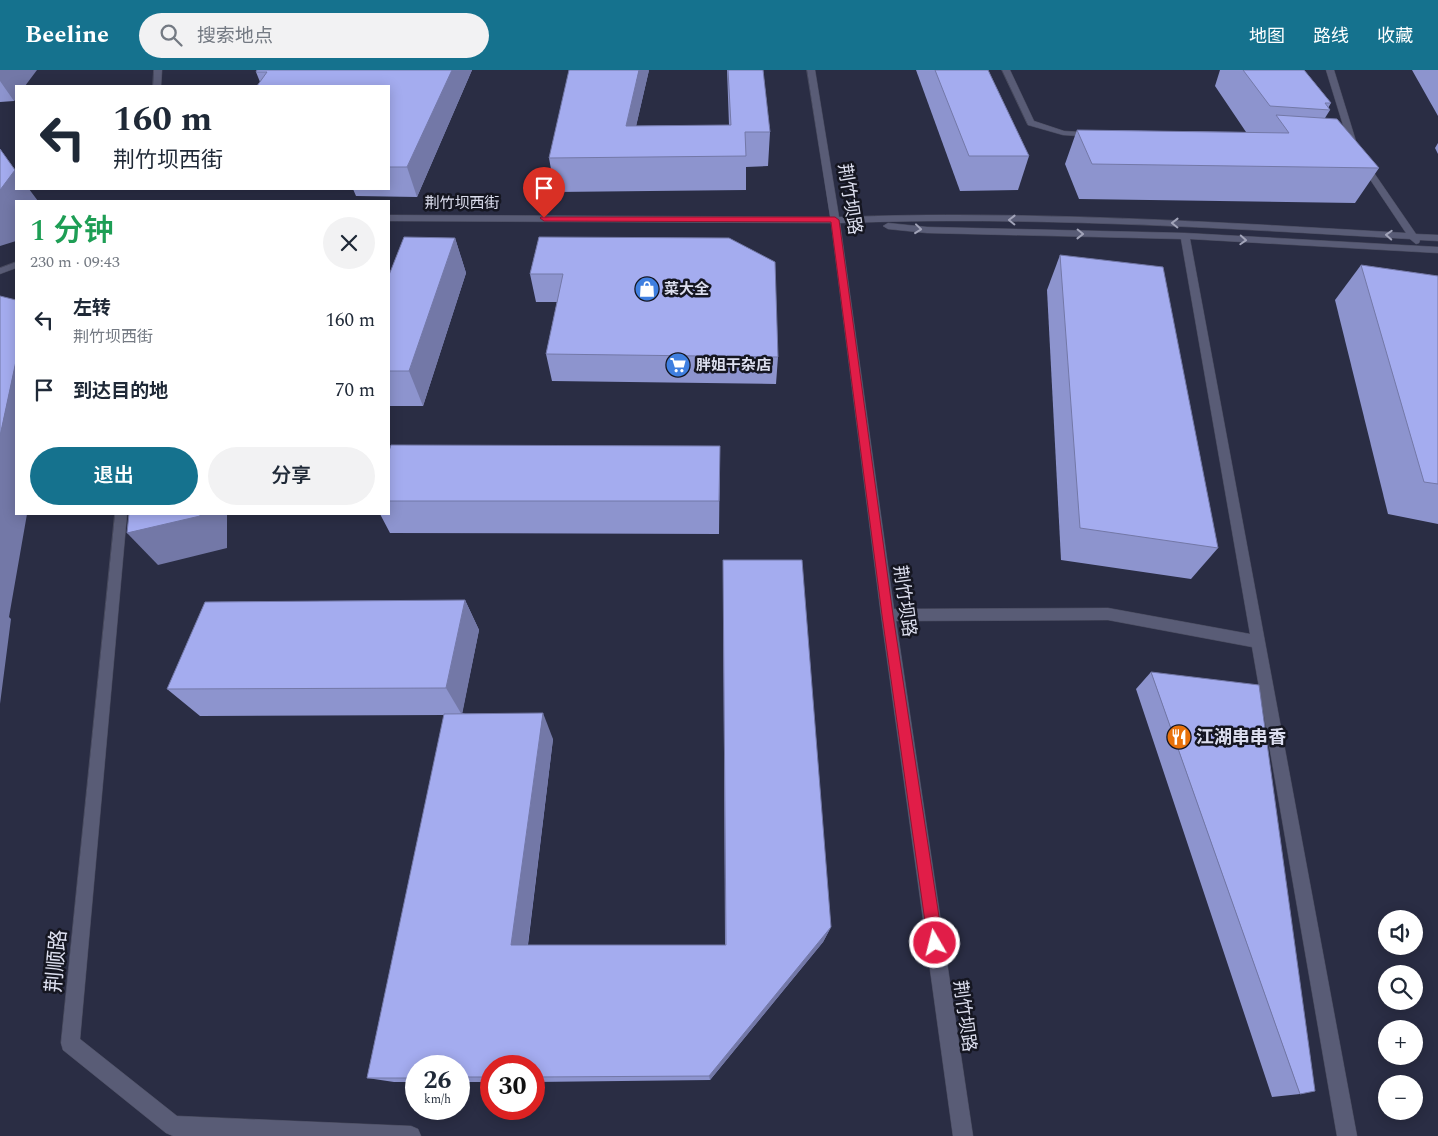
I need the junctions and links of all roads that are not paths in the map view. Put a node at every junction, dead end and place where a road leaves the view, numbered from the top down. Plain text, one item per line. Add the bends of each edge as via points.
1 (158, 70) edge
2 (811, 70) edge
3 (1006, 70) edge
4 (1330, 70) edge
5 (157, 85) edge
6 (1102, 135) edge
7 (1346, 151) edge
8 (1355, 151) junction
9 (390, 218) edge
10 (835, 220) junction
11 (1185, 236) junction
12 (1412, 236) junction
13 (1438, 238) edge
14 (1422, 249) junction
15 (1438, 250) edge
16 (15, 266) edge
17 (0, 272) edge
18 (120, 515) edge
19 (888, 615) junction
20 (1258, 642) junction
21 (412, 1136) edge
22 (963, 1136) edge
23 (1347, 1136) edge

1 - 5 street
2 - 10 street, 荆竹坝路
3 - 6 street via 1031,123 1063,133
4 - 8 street
7 - 8 street
8 - 12 street
9 - 10 street, 荆竹坝西街
10 -> 11 street via 927,230
12 -> 10 street via 1183,224 917,217
10 - 19 street, 荆竹坝路
11 -> 14 street
11 - 20 street
12 - 13 street
12 - 14 street
14 - 15 street
16 - 17 street
18 - 21 street, 荆顺路 via 70,1043 173,1126
19 - 20 street via 1108,614
19 - 22 street, 荆竹坝路
20 - 23 street

